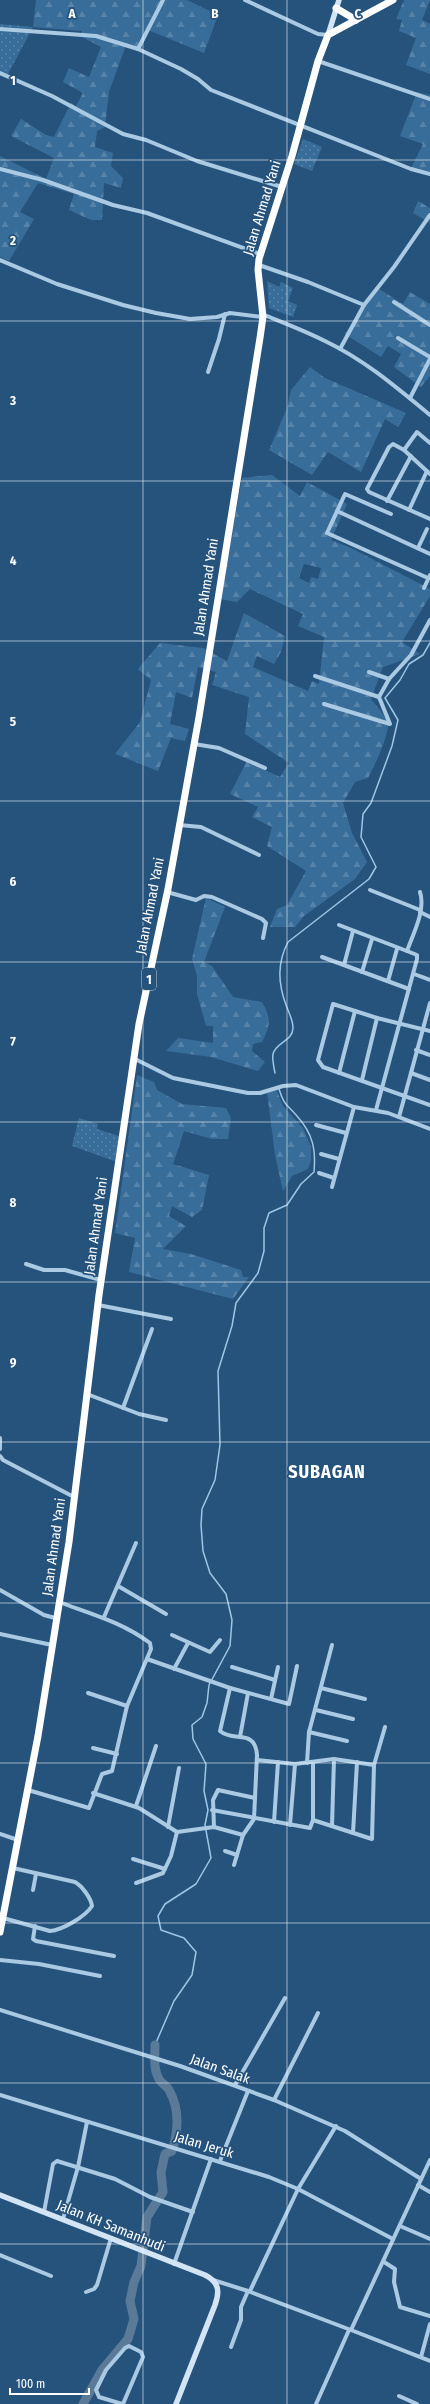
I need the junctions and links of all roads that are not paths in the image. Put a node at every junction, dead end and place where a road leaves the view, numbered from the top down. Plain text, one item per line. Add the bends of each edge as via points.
1 (163, 0) edge
2 (246, 0) edge
3 (339, 0) edge
4 (393, 0) edge
5 (336, 8) junction
6 (356, 20) junction
7 (0, 29) edge
8 (328, 35) junction
9 (138, 49) junction
10 (318, 61) junction
11 (0, 73) edge
12 (430, 99) edge
13 (300, 126) junction
14 (0, 169) edge
15 (429, 173) edge
16 (282, 187) junction
17 (430, 215) edge
18 (260, 254) junction
19 (0, 260) edge
20 (259, 265) junction
21 (394, 302) dead end
22 (364, 305) junction
23 (225, 314) junction
24 (263, 316) junction
25 (430, 326) edge
26 (398, 338) dead end
27 (340, 349) junction
28 (430, 358) edge
29 (208, 372) dead end
30 (410, 398) junction
31 (430, 415) edge
32 (430, 443) edge
33 (404, 450) junction
34 (411, 456) junction
35 (428, 472) edge
36 (387, 501) junction
37 (409, 510) junction
38 (337, 511) junction
39 (430, 512) edge
40 (391, 514) dead end
41 (429, 518) edge
42 (427, 529) dead end
43 (418, 548) junction
44 (430, 554) edge
45 (429, 577) edge
46 (424, 588) dead end
47 (430, 620) edge
48 (369, 672) dead end
49 (315, 676) dead end
50 (389, 679) junction
51 (379, 697) junction
52 (324, 704) dead end
53 (194, 744) junction
54 (265, 768) dead end
55 (180, 825) junction
56 (259, 855) dead end
57 (370, 890) dead end
58 (167, 892) junction
59 (420, 892) dead end
60 (420, 911) junction
61 (430, 916) edge
62 (338, 925) dead end
63 (353, 932) junction
64 (263, 938) dead end
65 (372, 940) junction
66 (398, 949) junction
67 (407, 952) junction
68 (322, 957) dead end
69 (344, 965) junction
70 (362, 972) junction
71 (414, 974) junction
72 (430, 980) edge
73 (388, 981) junction
74 (409, 989) junction
75 (430, 1004) edge
76 (355, 1011) junction
77 (377, 1018) junction
78 (399, 1023) junction
79 (423, 1029) junction
80 (430, 1031) edge
81 (416, 1050) junction
82 (430, 1055) edge
83 (135, 1059) junction
84 (339, 1073) junction
85 (411, 1073) junction
86 (362, 1080) junction
87 (430, 1080) edge
88 (383, 1087) junction
89 (405, 1095) junction
90 (430, 1105) edge
91 (354, 1107) junction
92 (376, 1110) junction
93 (399, 1117) junction
94 (316, 1125) dead end
95 (430, 1129) edge
96 (346, 1133) junction
97 (321, 1154) dead end
98 (339, 1159) junction
99 (319, 1173) dead end
100 (334, 1178) junction
101 (332, 1187) dead end
102 (26, 1264) dead end
103 (102, 1280) junction
104 (98, 1305) junction
105 (171, 1319) dead end
106 (152, 1329) dead end
107 (87, 1394) junction
108 (123, 1408) junction
109 (166, 1420) dead end
110 (0, 1438) edge
111 (0, 1449) edge
112 (0, 1456) edge
113 (74, 1497) junction
114 (136, 1543) dead end
115 (118, 1586) junction
116 (0, 1590) edge
117 (59, 1602) junction
118 (166, 1614) dead end
119 (104, 1617) junction
120 (55, 1618) junction
121 (0, 1634) edge
122 (172, 1635) dead end
123 (220, 1640) dead end
124 (188, 1643) junction
125 (52, 1645) junction
126 (332, 1645) dead end
127 (147, 1659) junction
128 (297, 1666) dead end
129 (232, 1667) dead end
130 (278, 1667) dead end
131 (174, 1669) junction
132 (275, 1680) junction
133 (230, 1688) junction
134 (321, 1688) junction
135 (88, 1693) dead end
136 (248, 1693) junction
137 (271, 1699) junction
138 (365, 1699) dead end
139 (127, 1706) junction
140 (316, 1710) junction
141 (353, 1720) dead end
142 (385, 1727) dead end
143 (309, 1732) junction
144 (240, 1737) junction
145 (347, 1741) dead end
146 (156, 1746) dead end
147 (93, 1748) dead end
148 (117, 1754) junction
149 (334, 1759) junction
150 (257, 1760) junction
151 (278, 1762) junction
152 (313, 1762) junction
153 (357, 1762) junction
154 (307, 1763) junction
155 (295, 1764) junction
156 (374, 1765) junction
157 (179, 1768) dead end
158 (28, 1790) junction
159 (93, 1793) junction
160 (255, 1798) junction
161 (136, 1806) junction
162 (212, 1810) junction
163 (254, 1819) junction
164 (313, 1820) junction
165 (274, 1822) junction
166 (290, 1825) junction
167 (332, 1826) junction
168 (168, 1827) junction
169 (213, 1827) junction
170 (177, 1832) junction
171 (353, 1833) junction
172 (0, 1834) edge
173 (243, 1835) junction
174 (19, 1840) junction
175 (224, 1851) dead end
176 (237, 1854) junction
177 (133, 1859) dead end
178 (234, 1865) dead end
179 (13, 1868) junction
180 (165, 1869) junction
181 (36, 1874) junction
182 (136, 1882) dead end
183 (33, 1890) dead end
184 (3, 1918) junction
185 (35, 1926) junction
186 (0, 1932) edge
187 (114, 1956) dead end
188 (0, 1960) edge
189 (100, 1976) dead end
190 (285, 1998) dead end
191 (0, 2010) edge
192 (318, 2013) dead end
193 (234, 2085) junction
194 (248, 2091) junction
195 (0, 2095) edge
196 (274, 2100) junction
197 (88, 2122) junction
198 (336, 2126) junction
199 (212, 2159) junction
200 (430, 2160) edge
201 (220, 2161) junction
202 (78, 2168) junction
203 (420, 2178) junction
204 (418, 2185) junction
205 (298, 2189) junction
206 (430, 2192) edge
207 (0, 2195) edge
208 (44, 2212) junction
209 (193, 2212) junction
210 (63, 2219) junction
211 (400, 2226) junction
212 (111, 2238) junction
213 (393, 2239) junction
214 (430, 2239) edge
215 (0, 2255) edge
216 (384, 2262) junction
217 (174, 2264) junction
218 (51, 2276) dead end
219 (213, 2280) junction
220 (249, 2291) junction
221 (86, 2292) dead end
222 (430, 2316) edge
223 (430, 2324) edge
224 (350, 2330) junction
225 (231, 2347) dead end
226 (421, 2357) junction
227 (430, 2361) edge
228 (399, 2396) dead end
229 (122, 2404) edge
230 (176, 2404) edge
231 (316, 2404) edge
232 (417, 2404) edge

1 - 9 street
2 - 8 street via 318,34
3 - 5 main road
4 - 6 highway
5 - 6 highway
5 - 8 main road
6 - 8 highway
7 - 9 street via 96,36
8 - 10 highway, Jalan Ahmad Yani / 1
9 - 13 street via 194,75 212,90
10 - 12 street
10 - 13 highway, Jalan Ahmad Yani / 1
11 - 16 street via 52,96 123,134 146,140 197,161
13 - 15 street via 411,169
13 - 16 highway, Jalan Ahmad Yani / 1
14 - 18 street via 156,216
16 - 18 highway, Jalan Ahmad Yani / 1
17 - 22 street
18 - 20 highway, Jalan Ahmad Yani / 1
19 - 23 street via 57,284 123,305 190,319
20 - 22 street
20 - 24 highway, Jalan Ahmad Yani / 1
21 - 25 street
22 - 27 street
23 - 24 street
23 - 29 street
24 - 27 street
24 - 53 highway, Jalan Ahmad Yani / 1
26 - 28 street
27 - 30 street via 388,380
28 - 30 street
30 - 31 street
32 - 33 street via 417,432
33 - 34 street
33 - 36 street via 390,445 367,490
34 - 35 street
34 - 36 street
35 - 37 street
36 - 37 street
37 - 41 street
38 - 40 street via 345,494
38 - 43 street
38 - 45 street via 327,533
39 - 41 street
42 - 43 street
43 - 44 street
45 - 46 street
47 - 50 street via 411,655
48 - 50 street
49 - 51 street
50 - 51 street
51 - 52 street via 390,724
53 - 54 street via 219,748
53 - 55 highway, Jalan Ahmad Yani / 1
55 - 56 street via 201,827
55 - 58 highway, Jalan Ahmad Yani / 1
57 - 60 street
58 - 64 street via 196,900 204,896 212,897 256,916 266,924
58 - 83 highway, Jalan Ahmad Yani / 1 via 142,1010
59 - 60 street
60 - 61 street
60 - 67 street
62 - 63 street
63 - 65 street
63 - 69 street
65 - 66 street
65 - 70 street
66 - 67 street
66 - 73 street
67 - 71 street via 418,957
68 - 69 street
69 - 70 street
70 - 73 street
71 - 72 street
71 - 74 street
73 - 74 street
74 - 78 street
75 - 79 street
76 - 77 street
76 - 84 street
76 - 84 street via 334,1004 330,1010 318,1063
77 - 78 street
77 - 86 street
78 - 79 street
78 - 88 street
79 - 80 street
79 - 81 street
81 - 82 street
81 - 85 street
83 - 91 street via 173,1078 192,1083 248,1094 296,1085
83 - 103 highway, Jalan Ahmad Yani / 1
84 - 86 street
85 - 87 street
85 - 89 street
86 - 88 street
88 - 89 street
88 - 92 street
89 - 90 street
89 - 93 street
91 - 92 street
91 - 96 street
92 - 93 street
93 - 95 street
94 - 96 street
96 - 98 street
97 - 98 street
98 - 100 street
99 - 100 street
100 - 101 street
102 - 103 street via 44,1270 65,1270
103 - 104 highway, Jalan Ahmad Yani / 1
104 - 105 street
104 - 107 highway, Jalan Ahmad Yani / 1
106 - 108 street
107 - 108 street
107 - 113 highway, Jalan Ahmad Yani / 1
108 - 109 street
110 - 111 street
112 - 113 street via 3,1460
113 - 117 highway, Jalan Ahmad Yani / 1
114 - 115 street
115 - 118 street
115 - 119 street
116 - 120 street via 44,1615
117 - 119 street
117 - 120 highway, Jalan Ahmad Yani / 1
119 - 127 street via 150,1643 151,1649
120 - 125 highway, Jalan Ahmad Yani / 1
121 - 125 street
122 - 124 street
123 - 124 street via 210,1652
124 - 131 street
125 - 158 highway, Jalan Ahmad Yani / 1
126 - 134 street
127 - 131 street
127 - 139 street
128 - 137 street via 289,1704
129 - 132 street
130 - 132 street
131 - 133 street
132 - 137 street
133 - 136 street
133 - 144 street via 220,1731
134 - 138 street
134 - 140 street
135 - 139 street
136 - 137 street
136 - 144 street
139 - 148 street
140 - 141 street
140 - 143 street
142 - 156 street
143 - 145 street
143 - 154 street
144 - 150 street via 254,1742
146 - 161 street
147 - 148 street
148 - 159 street via 112,1771 103,1773
149 - 152 street
149 - 153 street
149 - 167 street
150 - 151 street
150 - 160 street
151 - 155 street
151 - 165 street
152 - 154 street
152 - 164 street
153 - 156 street
153 - 171 street
154 - 155 street
155 - 166 street
156 - 171 street via 372,1839
157 - 168 street
158 - 159 street via 89,1808
158 - 174 highway, Jalan Ahmad Yani / 1
159 - 161 street
160 - 162 street via 218,1790 213,1796
160 - 163 street
161 - 168 street
162 - 163 street
162 - 169 street
163 - 165 street
163 - 173 street
164 - 166 street via 310,1828
164 - 167 street
165 - 166 street
167 - 171 street
168 - 170 street
169 - 170 street
169 - 173 street
170 - 180 street
172 - 174 street
173 - 176 street
174 - 179 highway, Jalan Ahmad Yani / 1
175 - 176 street
176 - 178 street
177 - 180 street
179 - 181 street
179 - 184 highway, Jalan Ahmad Yani / 1
180 - 182 street via 159,1876
181 - 183 street
181 - 185 street via 75,1882 82,1887 92,1904 83,1914 54,1931
184 - 185 street
184 - 186 highway, Jalan Ahmad Yani / 1
185 - 187 street via 33,1938 36,1941
188 - 189 street via 39,1964
190 - 193 street
191 - 193 street, Jalan Salak
192 - 196 street
193 - 194 street, Jalan Salak
194 - 196 street, Jalan Salak
194 - 201 street
195 - 197 street, Jalan Jeruk
196 - 198 street, Jalan Salak
197 - 199 street, Jalan Jeruk
197 - 202 street
198 - 203 street, Jalan Salak
198 - 205 street
199 - 201 street, Jalan Jeruk
199 - 209 street
200 - 203 street
201 - 205 street, Jalan Jeruk
202 - 208 street via 58,2161 53,2164
202 - 209 street via 115,2179 150,2197
202 - 210 street
203 - 204 street
204 - 206 street
204 - 211 street
205 - 213 street, Jalan Jeruk
205 - 220 street
207 - 208 main road, Jalan KH Samanhudi
208 - 210 main road, Jalan KH Samanhudi
209 - 217 street
210 - 212 main road, Jalan KH Samanhudi
211 - 213 street
211 - 214 street
212 - 217 main road, Jalan KH Samanhudi
212 - 221 street via 97,2285
213 - 216 street
215 - 218 street
216 - 222 street via 395,2269 394,2282 400,2307
216 - 224 street
217 - 219 main road, Jalan KH Samanhudi
219 - 220 street
219 - 230 main road via 218,2287 217,2299
220 - 224 street
220 - 225 street via 241,2307 240,2323
223 - 226 street
224 - 226 street
224 - 231 street
226 - 227 street
228 - 232 street
229 - 229 street via 99,2397 96,2390 106,2370 129,2346 141,2352 143,2357

